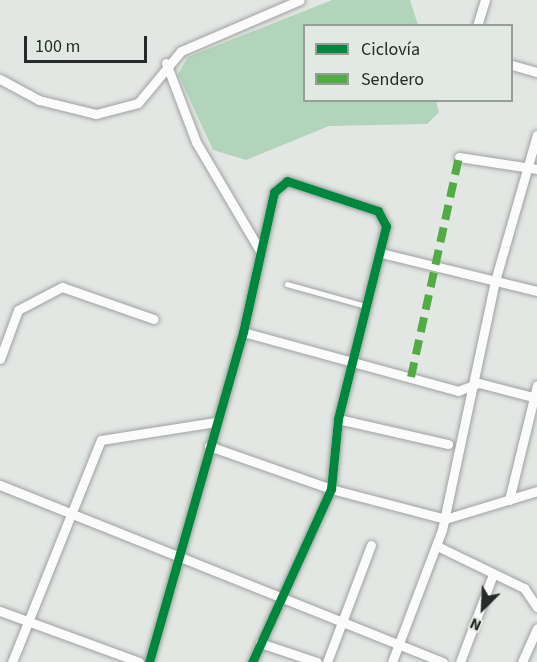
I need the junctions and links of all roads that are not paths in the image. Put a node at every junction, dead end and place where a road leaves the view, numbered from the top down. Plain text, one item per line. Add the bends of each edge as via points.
1 (300, 0) edge
2 (485, 0) edge
3 (478, 24) edge
4 (166, 63) junction
5 (513, 65) edge
6 (537, 72) edge
7 (0, 79) edge
8 (537, 135) edge
9 (459, 157) dead end
10 (526, 166) junction
11 (537, 169) edge
12 (259, 249) junction
13 (381, 252) junction
14 (495, 281) junction
15 (287, 284) dead end
16 (537, 291) edge
17 (368, 306) junction
18 (154, 319) dead end
19 (243, 332) junction
20 (0, 358) edge
21 (352, 364) junction
22 (472, 384) junction
23 (537, 385) edge
24 (535, 397) edge
25 (338, 419) junction
26 (216, 422) junction
27 (448, 444) dead end
28 (209, 446) junction
29 (0, 485) edge
30 (331, 489) junction
31 (537, 491) edge
32 (508, 500) junction
33 (70, 512) junction
34 (445, 519) junction
35 (371, 544) dead end
36 (437, 546) junction
37 (179, 561) junction
38 (493, 574) junction
39 (280, 598) junction
40 (537, 607) edge
41 (0, 611) edge
42 (25, 620) junction
43 (342, 620) junction
44 (537, 628) edge
45 (260, 643) junction
46 (398, 643) junction
47 (12, 662) edge
48 (139, 662) edge
49 (149, 662) edge
50 (252, 662) edge
51 (317, 662) edge
52 (327, 662) edge
53 (392, 662) edge
54 (443, 662) edge
55 (460, 662) edge
56 (522, 662) edge

1 - 4 street via 223,30
2 - 3 street
4 - 7 street via 138,103 96,114 39,100
4 - 12 street via 196,142
5 - 6 street
8 - 10 street
9 - 10 street
10 - 11 street
10 - 14 street
12 - 13 street via 274,192 287,181 378,211 386,218
12 - 19 street
13 - 14 street
13 - 17 street
14 - 16 street
14 - 22 street
15 - 17 lane
17 - 21 street
18 - 20 street via 62,287 18,310
19 - 21 street
19 - 26 street
21 - 22 street via 458,391
21 - 25 street
22 - 24 street
22 - 34 street
23 - 24 street
24 - 32 street
25 - 27 street
25 - 30 street
26 - 28 street
26 - 33 street via 109,435 96,446
28 - 30 street
28 - 37 street
29 - 33 street
30 - 34 street
30 - 39 street
31 - 32 street
32 - 34 street
33 - 37 street
33 - 42 street
34 - 36 street
35 - 43 street
36 - 38 street
36 - 46 street
37 - 39 street
37 - 49 street
38 - 40 street via 524,588
38 - 55 street
39 - 43 street
39 - 45 street
41 - 42 street
42 - 47 street
42 - 48 street
43 - 46 street
43 - 52 street
44 - 56 street
45 - 50 street
45 - 51 street
46 - 53 street
46 - 54 street

